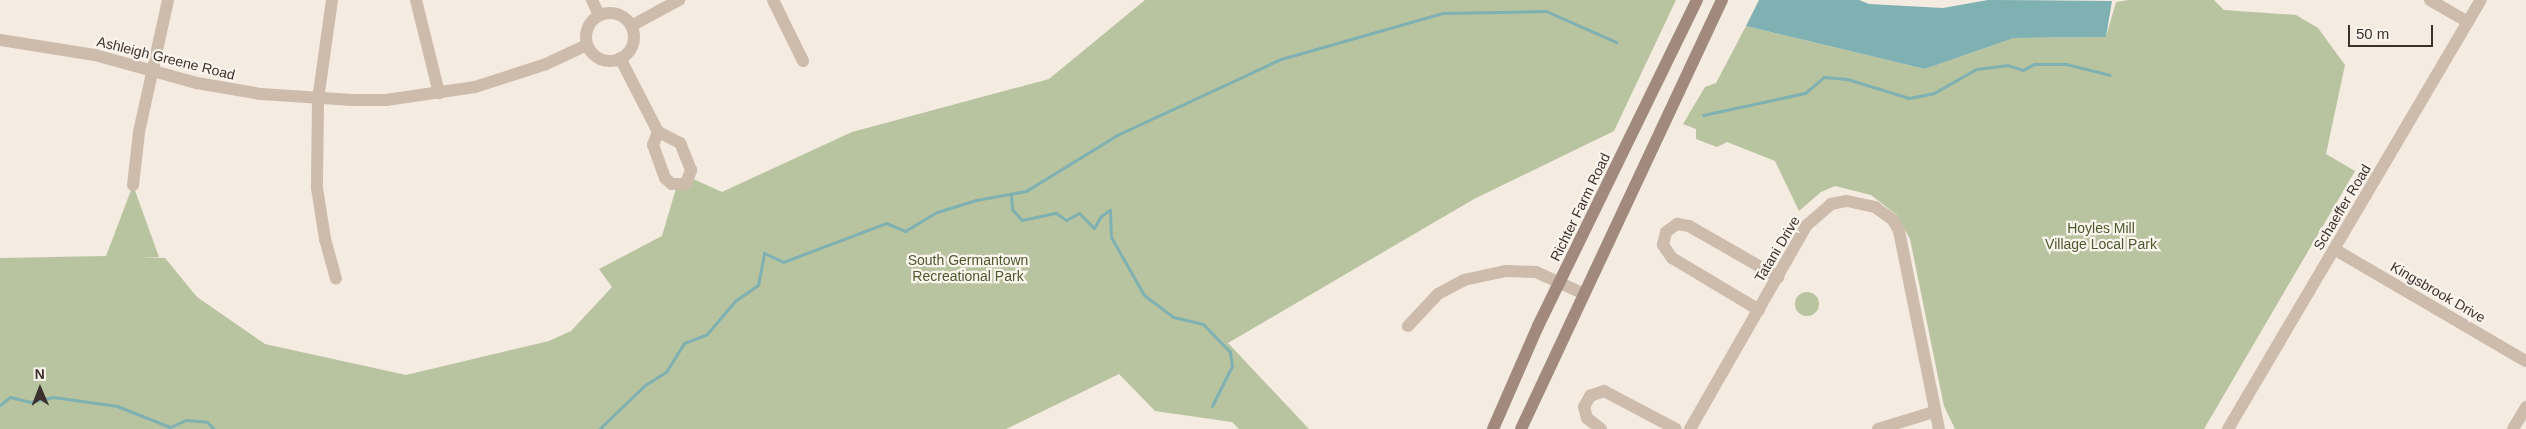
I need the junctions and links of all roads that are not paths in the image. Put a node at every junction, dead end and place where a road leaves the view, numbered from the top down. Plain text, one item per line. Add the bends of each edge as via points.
1 (168, 0) edge
2 (332, 0) edge
3 (416, 0) edge
4 (592, 0) edge
5 (679, 0) edge
6 (773, 0) edge
7 (1697, 0) edge
8 (1722, 0) edge
9 (2430, 0) edge
10 (2481, 0) edge
11 (599, 15) junction
12 (2468, 22) junction
13 (631, 26) junction
14 (0, 40) edge
15 (587, 45) junction
16 (620, 58) junction
17 (803, 61) dead end
18 (151, 70) junction
19 (439, 93) junction
20 (318, 100) junction
21 (658, 132) dead end
22 (133, 185) dead end
23 (2334, 250) junction
24 (1778, 277) junction
25 (336, 279) dead end
26 (1560, 282) junction
27 (1582, 293) junction
28 (1759, 310) junction
29 (1408, 326) dead end
30 (2526, 361) edge
31 (2526, 407) edge
32 (1934, 412) junction
33 (1493, 429) edge
34 (1521, 429) edge
35 (1601, 429) edge
36 (1676, 429) edge
37 (1690, 429) edge
38 (1878, 429) edge
39 (1939, 429) edge
40 (2228, 429) edge
41 (2513, 429) edge

1 - 18 street
2 - 20 street
3 - 19 street
4 - 11 street
5 - 13 street
6 - 17 street
7 - 26 main road, Richter Farm Road
8 - 27 main road
9 - 12 street
10 - 12 street, Schaeffer Road
11 - 13 street via 613,13
11 - 15 street via 586,31
12 - 23 street, Schaeffer Road
13 - 16 street via 631,48
14 - 18 street, Ashleigh Greene Road via 95,55
15 - 16 street via 591,52 604,60
15 - 19 street, Ashleigh Greene Road via 546,64 475,87
16 - 21 street
18 - 20 street, Ashleigh Greene Road via 197,83
18 - 22 street
19 - 20 street, Ashleigh Greene Road via 386,100
20 - 25 street via 317,188 325,239
23 - 30 street, Kingsbrook Drive
23 - 40 street, Schaeffer Road
24 - 28 street, Tatani Drive
24 - 28 street via 1689,226 1677,224 1666,232 1663,245 1672,258
24 - 32 street, Tatani Drive via 1807,225 1830,204 1862,203 1885,213 1903,242
26 - 27 street
26 - 29 street via 1536,272 1506,271 1464,280 1438,294
26 - 33 main road, Richter Farm Road
27 - 34 main road
28 - 37 street, Tatani Drive
31 - 41 street
32 - 38 street
32 - 39 street, Tatani Drive
35 - 36 street via 1587,418 1584,407 1590,396 1604,392

